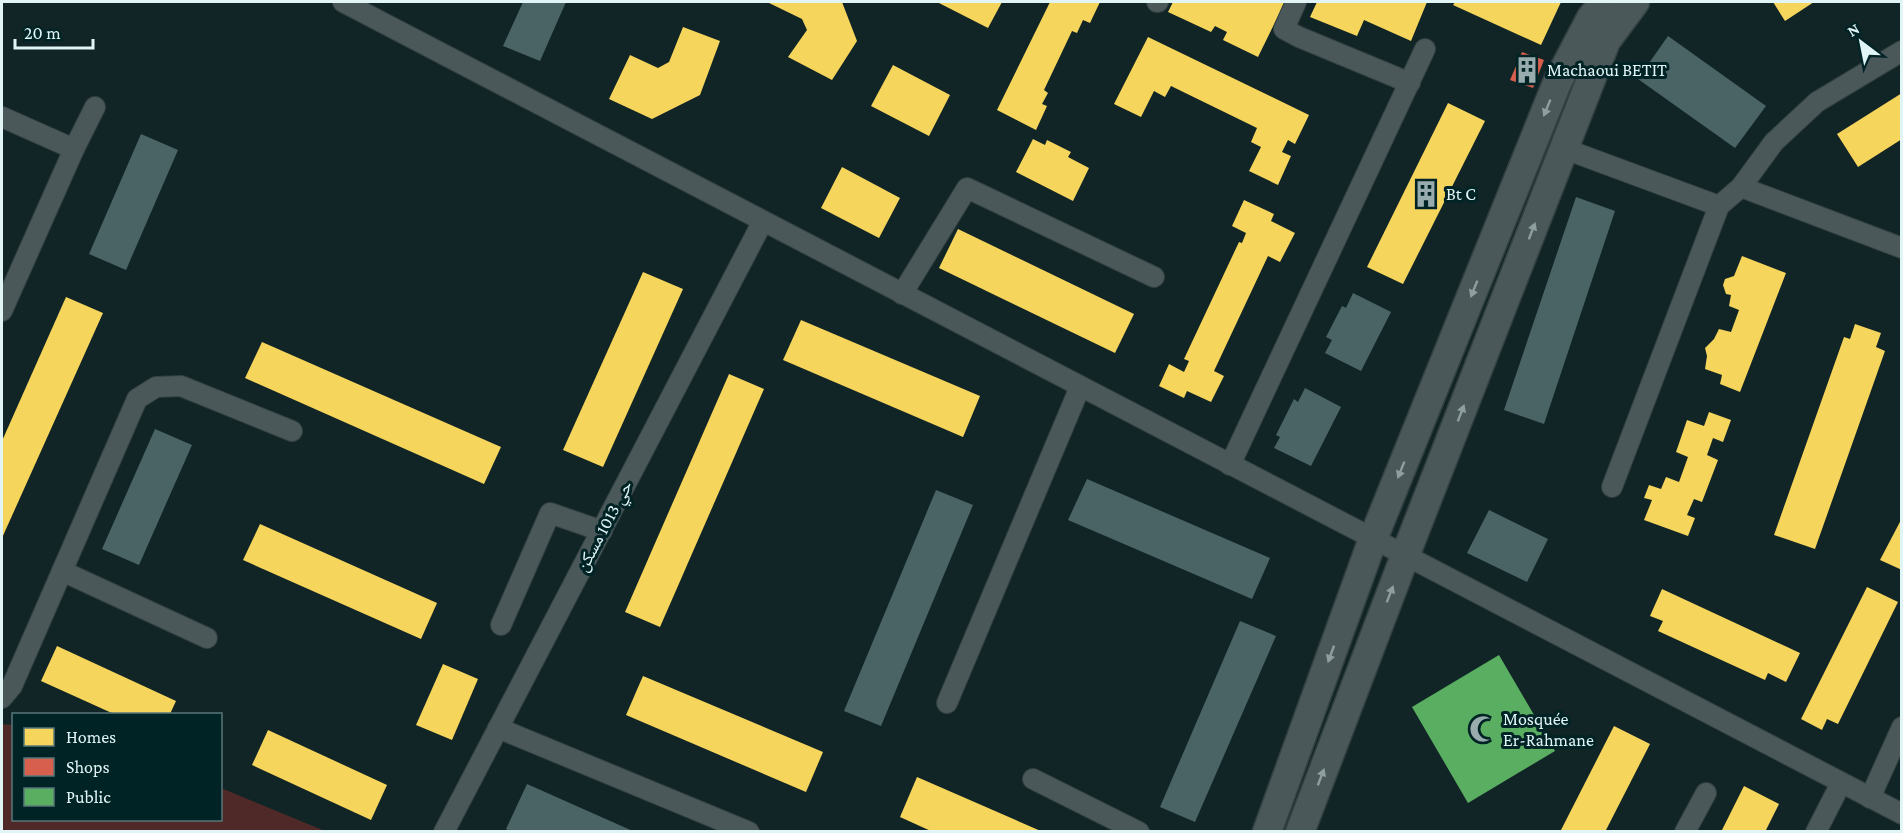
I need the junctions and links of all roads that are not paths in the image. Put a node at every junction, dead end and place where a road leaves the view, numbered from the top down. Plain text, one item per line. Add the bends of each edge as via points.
1 (343, 2) edge
2 (1296, 2) edge
3 (1604, 2) edge
4 (1635, 2) edge
5 (1425, 49) dead end
6 (1902, 51) edge
7 (1410, 83) junction
8 (95, 107) dead end
9 (2, 117) edge
10 (74, 149) junction
11 (1565, 149) junction
12 (1741, 187) junction
13 (1719, 206) junction
14 (763, 221) junction
15 (1902, 248) edge
16 (1154, 277) dead end
17 (902, 294) junction
18 (2, 311) edge
19 (1080, 387) junction
20 (292, 431) dead end
21 (1230, 465) junction
22 (1612, 487) dead end
23 (602, 531) junction
24 (1373, 539) junction
25 (1405, 556) junction
26 (62, 571) junction
27 (501, 625) dead end
28 (207, 638) dead end
29 (2, 698) edge
30 (947, 704) dead end
31 (1902, 727) edge
32 (498, 728) junction
33 (1034, 779) dead end
34 (1841, 783) junction
35 (1706, 793) dead end
36 (1870, 798) junction
37 (1902, 814) edge
38 (444, 831) edge
39 (749, 831) edge
40 (1139, 831) edge
41 (1267, 831) edge
42 (1300, 831) edge
43 (1685, 831) edge
44 (1816, 831) edge

1 - 14 street
2 - 7 street via 1284,28
3 -> 24 main road via 1591,18 1557,83
4 - 11 main road via 1606,41
5 - 7 street
6 - 12 street via 1817,102 1774,142
7 - 21 street
8 - 10 street
9 - 10 street
10 - 18 street
11 - 13 street
25 -> 11 main road
12 - 13 street
12 - 15 street
13 - 22 street
14 - 17 street
14 - 23 street, حي 1013 مسكن
16 - 17 street via 967,188
17 - 19 street
19 - 21 street
19 - 30 street
20 - 26 street via 181,386 156,387 137,399
21 - 24 street
23 - 27 street via 550,513
23 - 32 street, حي 1013 مسكن
24 - 25 street
24 -> 41 main road
25 - 34 street
42 -> 25 main road
26 - 28 street
26 - 29 street via 12,686
31 - 36 street
32 - 38 street, حي 1013 مسكن
32 - 39 street
33 - 40 street
34 - 36 street
34 - 44 street
35 - 43 street
36 - 37 street

